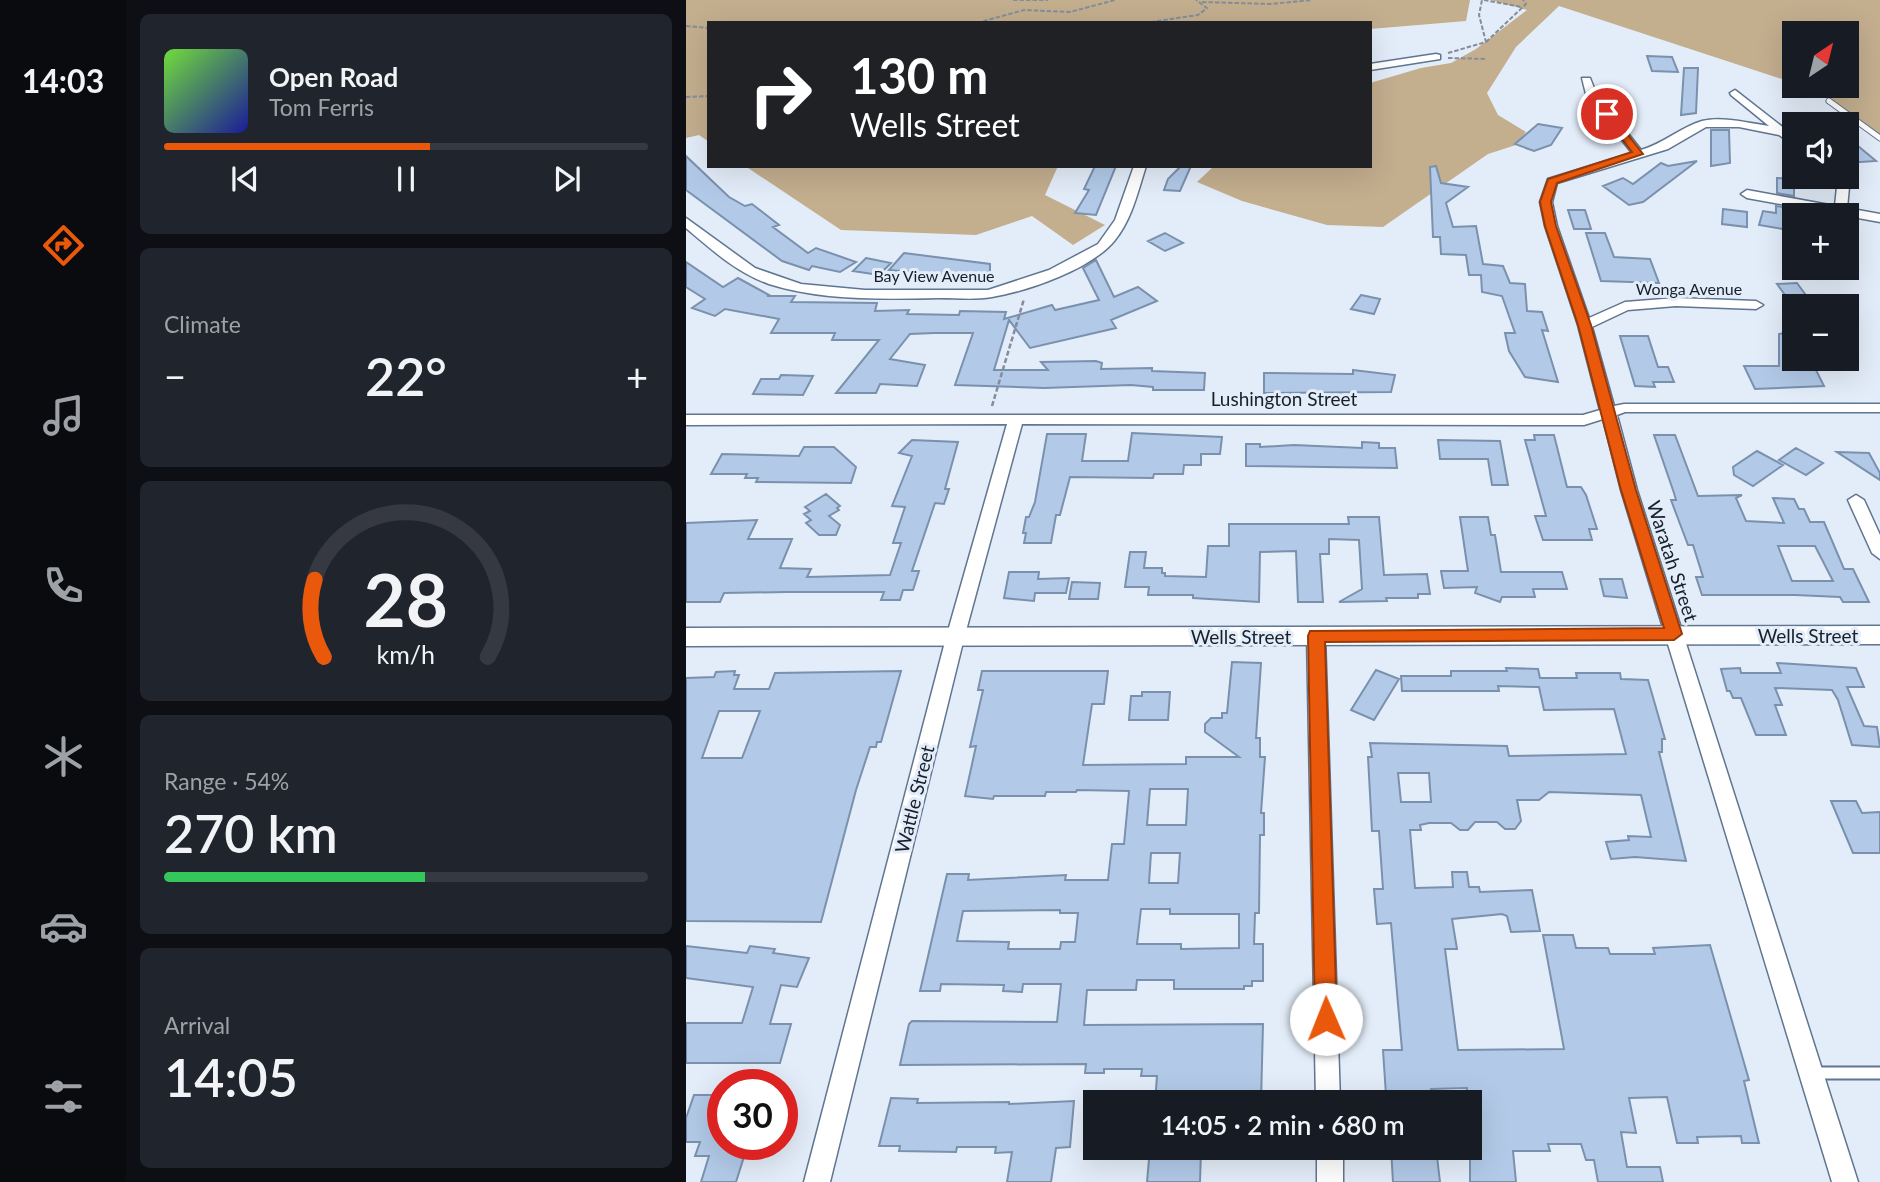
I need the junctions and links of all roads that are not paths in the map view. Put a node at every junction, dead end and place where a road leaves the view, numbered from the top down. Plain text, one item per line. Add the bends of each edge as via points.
1 (1436, 57) road end
2 (1372, 67) edge
3 (1587, 80) dead end
4 (1735, 93) dead end
5 (1829, 102) dead end
6 (1782, 133) edge
7 (1782, 136) edge
8 (1880, 138) edge
9 (1638, 154) junction
10 (1139, 168) edge
11 (1747, 194) dead end
12 (1797, 203) edge
13 (1859, 214) edge
14 (1880, 218) edge
15 (686, 222) edge
16 (1756, 305) dead end
17 (1585, 325) junction
18 (1880, 408) edge
19 (1609, 414) junction
20 (1016, 418) junction
21 (686, 419) edge
22 (1856, 500) dead end
23 (1880, 553) edge
24 (1674, 634) junction
25 (1880, 635) edge
26 (1316, 636) junction
27 (686, 637) edge
28 (955, 638) junction
29 (1810, 1073) junction
30 (1880, 1073) edge
31 (1328, 1090) edge
32 (1330, 1160) edge
33 (817, 1182) edge
34 (1331, 1182) edge
35 (1845, 1182) edge

1 - 2 street
3 - 9 street via 1591,94
4 - 6 street
5 - 8 lane
7 - 9 street, Waratah Street via 1739,124 1704,124 1664,147
9 - 17 street, Waratah Street via 1552,181 1546,202 1550,226
10 - 15 street, Bay View Avenue via 1110,239 1028,285 988,294 819,290 776,283 749,271
11 - 12 street
13 - 14 street
16 - 17 street, Wonga Avenue via 1688,302 1625,306
17 - 19 street, Waratah Street
18 - 19 street, Lushington Street via 1624,408
19 - 20 street, Lushington Street via 1584,420
19 - 24 street, Waratah Street
20 - 21 street, Lushington Street
20 - 28 street, Wattle Street
22 - 23 street
24 - 25 street, Wells Street
24 - 26 street, Wells Street
24 - 29 street, Waratah Street
26 - 28 street, Wells Street
26 - 31 street
27 - 28 street, Wells Street
28 - 33 street, Wattle Street
29 - 30 lane
29 - 35 street, Waratah Street
32 - 34 street

